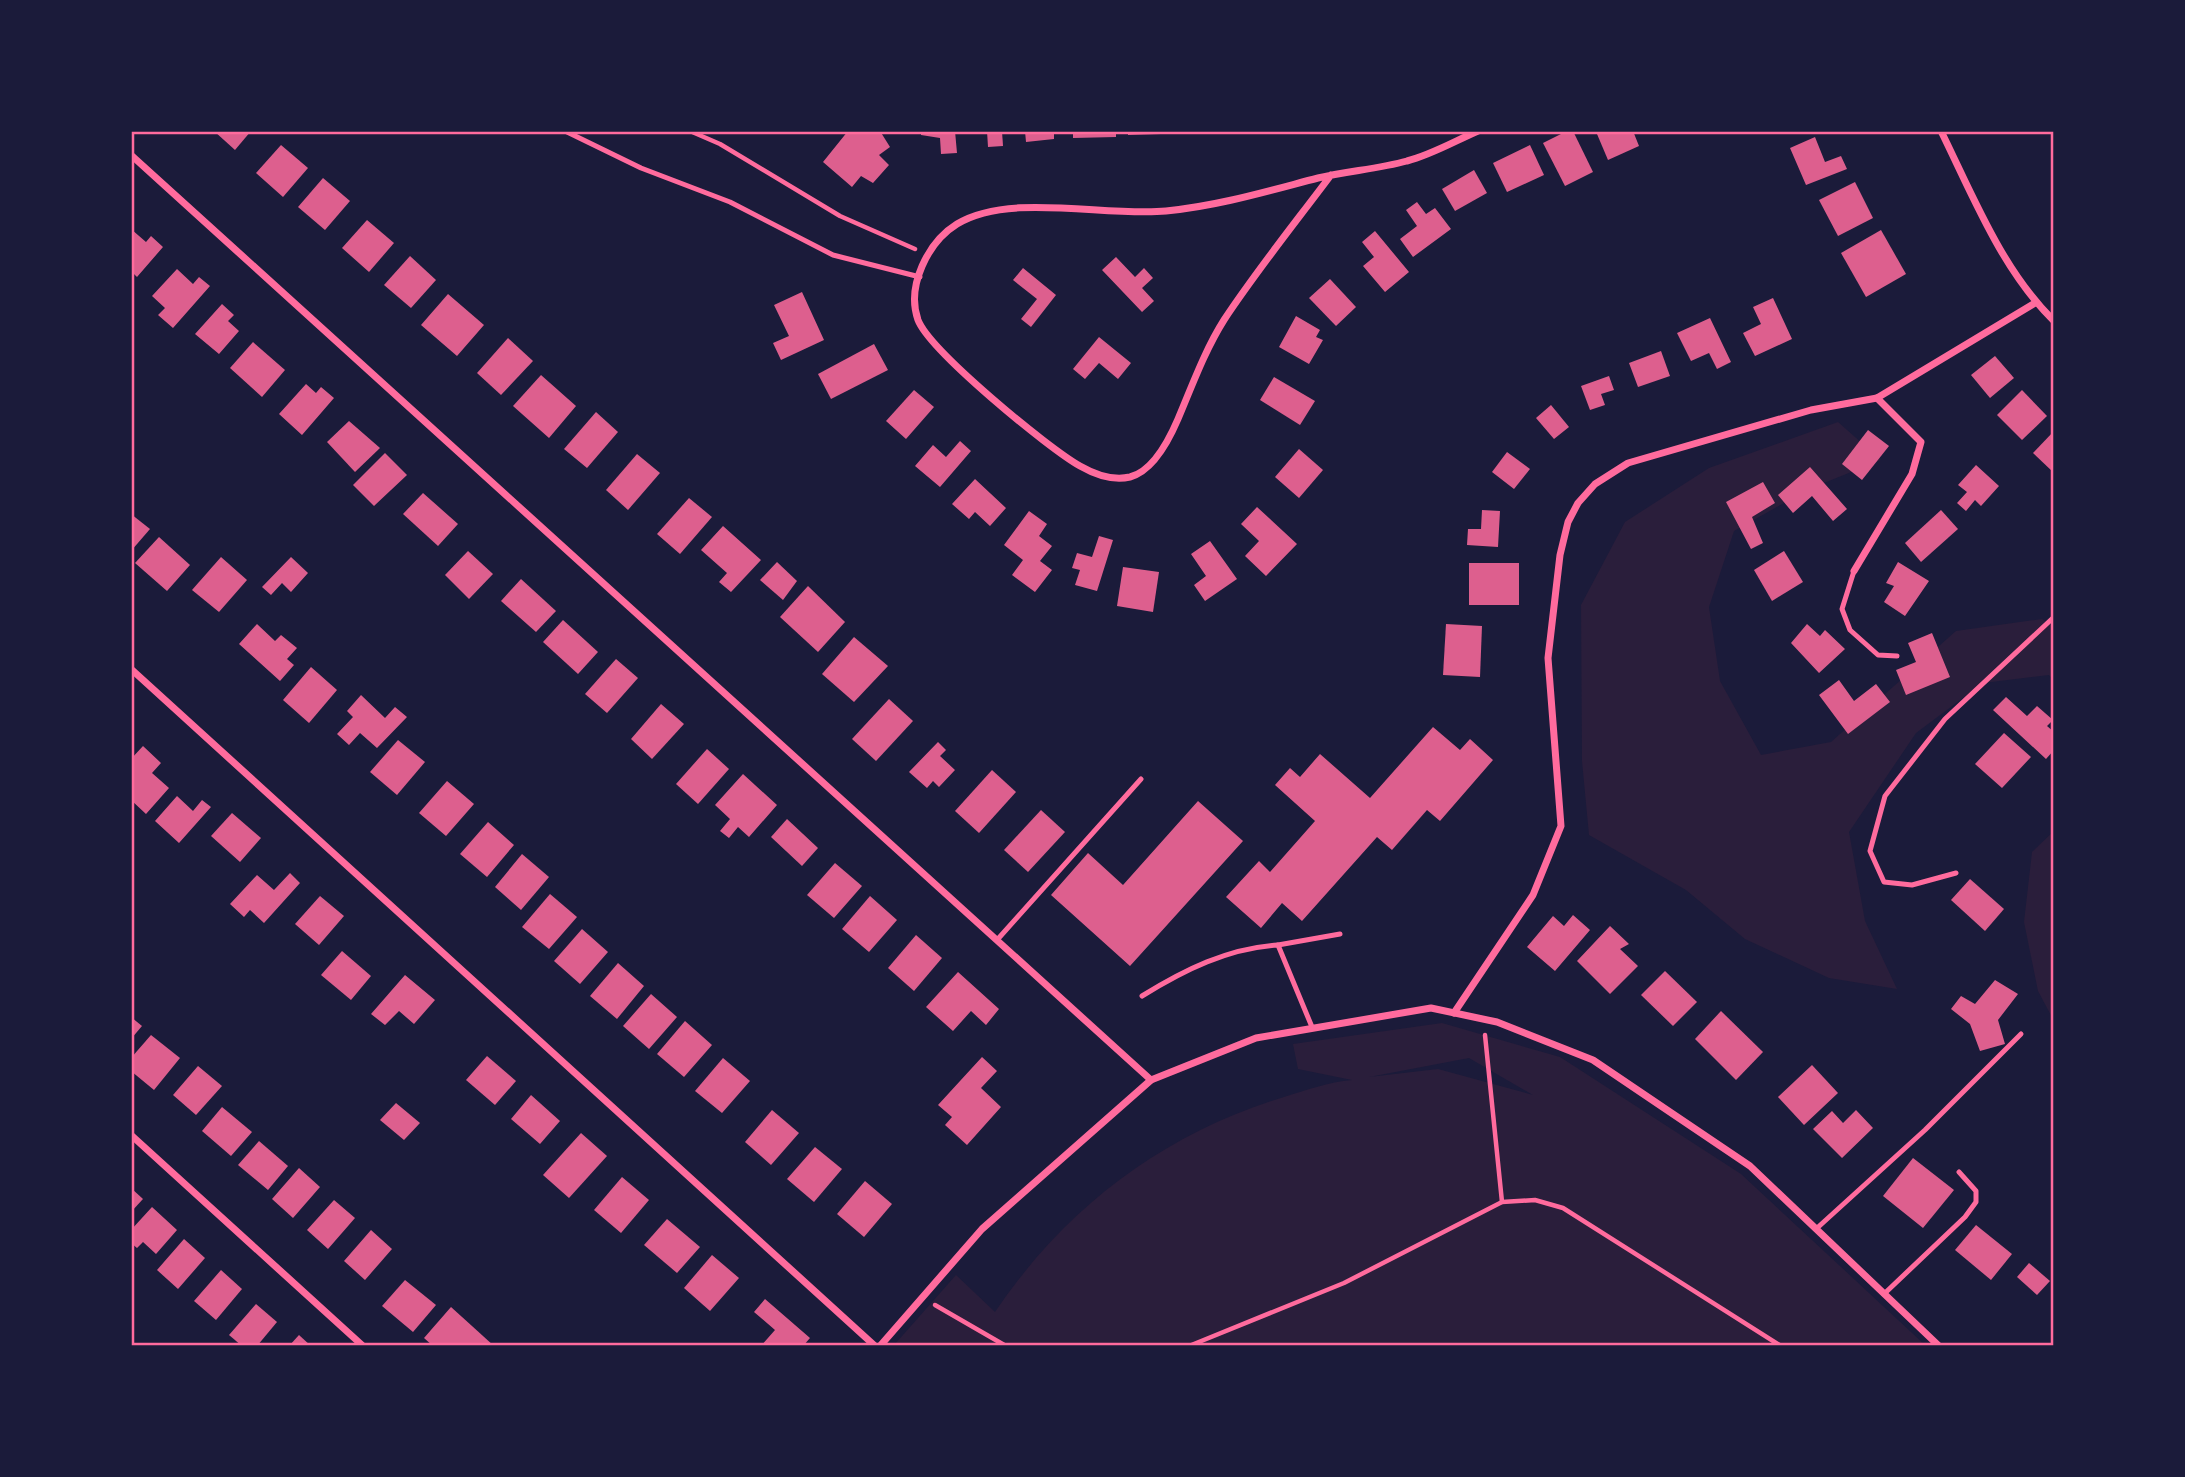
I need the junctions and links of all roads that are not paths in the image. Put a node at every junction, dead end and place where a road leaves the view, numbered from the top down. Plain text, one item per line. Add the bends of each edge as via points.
1 (565, 131) edge
2 (1478, 131) edge
3 (1941, 131) edge
4 (131, 155) edge
5 (1332, 175) junction
6 (920, 277) junction
7 (2035, 303) junction
8 (2054, 321) edge
9 (1877, 398) junction
10 (1854, 571) joint
11 (2054, 617) edge
12 (1897, 656) dead end
13 (131, 668) edge
14 (1141, 779) dead end
15 (1956, 873) dead end
16 (1340, 934) dead end
17 (997, 940) junction
18 (1278, 945) junction
19 (1142, 996) dead end
20 (1454, 1013) junction
21 (1312, 1027) junction
22 (2021, 1034) dead end
23 (1151, 1080) junction
24 (131, 1135) edge
25 (1959, 1172) dead end
26 (1816, 1229) junction
27 (1884, 1294) junction
28 (363, 1346) edge
29 (877, 1346) edge
30 (1939, 1346) edge

1 - 6 lane via 641,168 730,202 833,255
2 - 5 street via 1408,161
3 - 7 street via 1990,231
4 - 17 street
5 - 6 street via 1165,211 1056,208 982,213 956,224 927,253
5 - 6 street via 1223,322 1154,461 1131,477 1108,478 1081,467 945,355 918,320 916,287
7 - 8 street
7 - 9 street
9 - 10 street via 1921,442 1912,474
9 - 20 street via 1811,410 1628,463 1595,484 1578,503 1560,555 1548,658 1561,826 1533,895
10 - 12 lane via 1842,609 1850,630 1878,655
11 - 15 lane via 1945,719 1885,796 1870,851 1884,882 1912,885
13 - 29 street
14 - 17 lane
16 - 18 lane
17 - 23 street
18 - 19 lane via 1257,946 1210,961
18 - 21 lane
20 - 21 street via 1431,1008
20 - 26 street via 1497,1022 1593,1060 1751,1166
21 - 23 street via 1256,1038
22 - 26 lane
23 - 29 street via 982,1229
24 - 28 street
25 - 27 lane via 1976,1191 1976,1202
26 - 27 street
27 - 30 street

